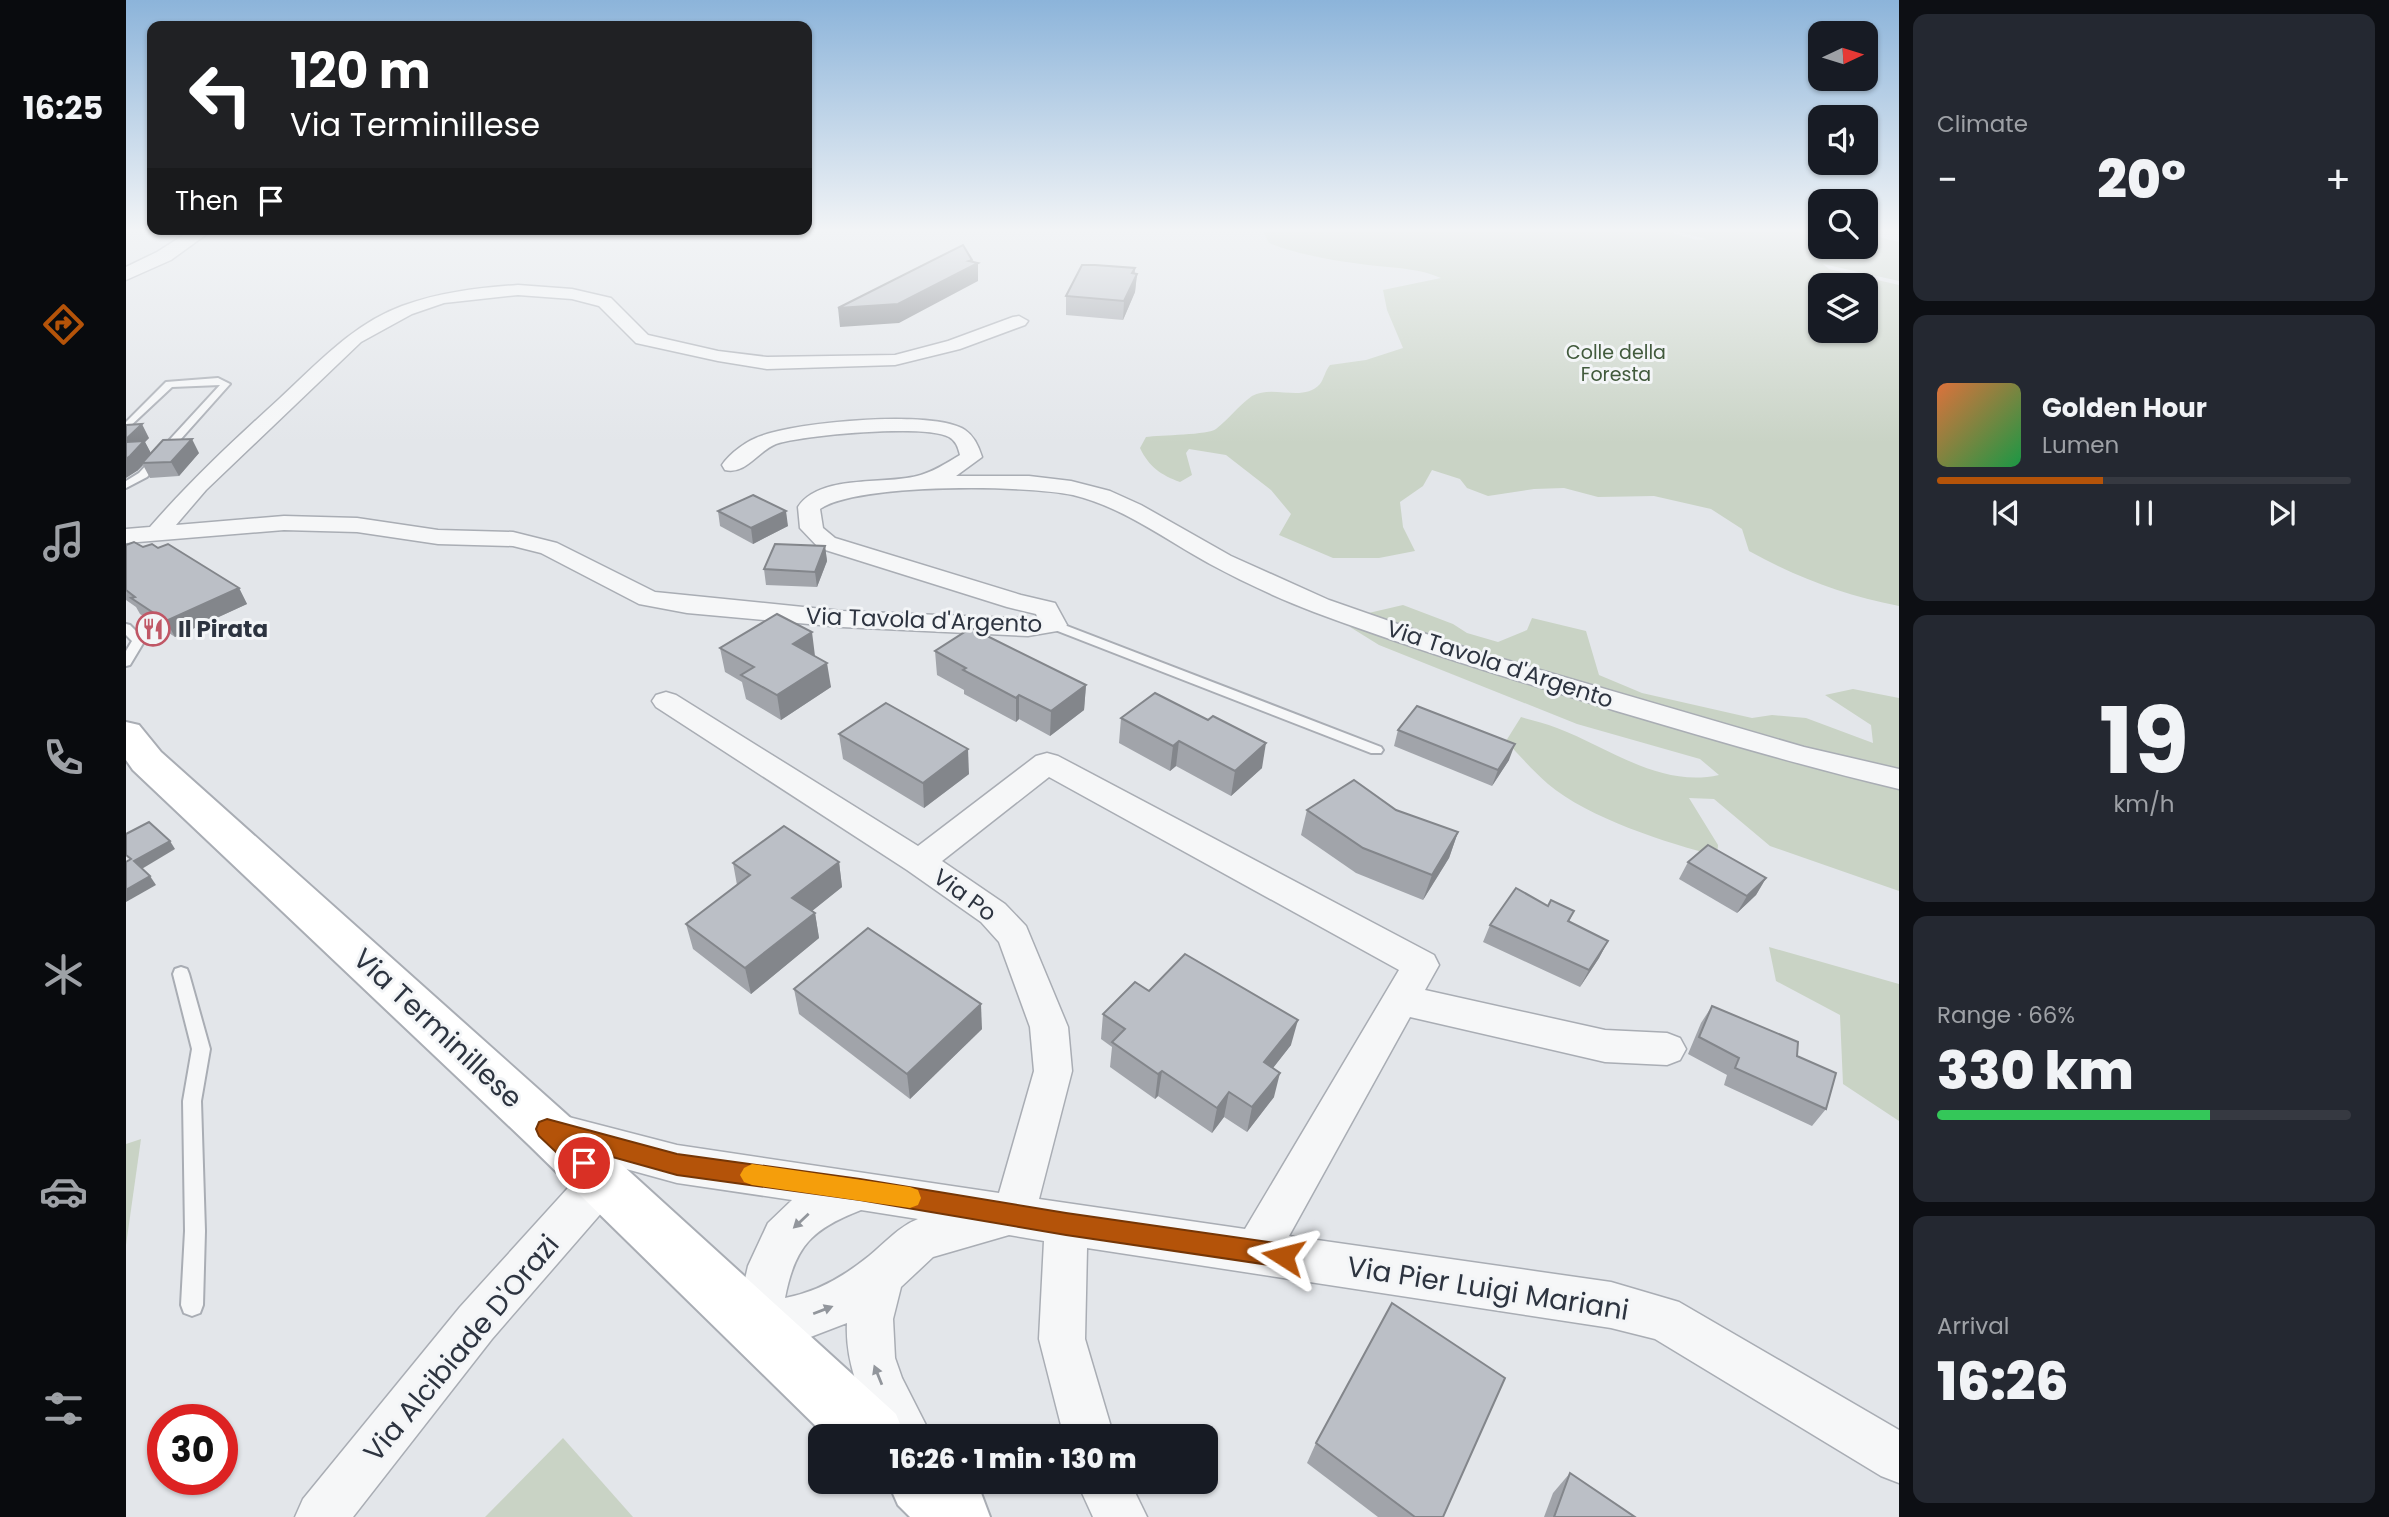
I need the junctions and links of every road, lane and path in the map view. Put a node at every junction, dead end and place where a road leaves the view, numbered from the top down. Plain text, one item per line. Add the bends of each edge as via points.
1 (432, 302) edge
2 (605, 302) edge
3 (1018, 321) dead end
4 (126, 427) edge
5 (733, 465) dead end
6 (916, 483) junction
7 (126, 485) edge
8 (157, 533) junction
9 (126, 536) edge
10 (1054, 625) junction
11 (126, 628) edge
12 (126, 662) edge
13 (666, 701) dead end
14 (126, 734) edge
15 (1376, 750) dead end
16 (1899, 779) edge
17 (919, 862) junction
18 (181, 974) dead end
19 (1402, 1000) junction
20 (1667, 1049) dead end
21 (547, 1129) junction
22 (602, 1181) junction
23 (860, 1190) junction
24 (1014, 1214) junction
25 (1066, 1224) junction
26 (1256, 1252) junction
27 (883, 1273) junction
28 (192, 1305) dead end
29 (757, 1327) junction
30 (859, 1424) edge
31 (901, 1424) edge
32 (1085, 1424) edge
33 (1899, 1458) edge
34 (1109, 1494) edge
35 (321, 1517) edge
36 (1121, 1517) edge

1 - 8 street via 406,310 355,338 198,485
2 - 3 street via 642,339 766,363 895,360 954,345
4 - 7 lane via 169,384 226,384 143,475
5 - 6 street via 768,440 840,429 938,427 952,430 968,442 971,457 948,472
6 - 10 street, Via Tavola d'Argento via 823,497 809,507 807,518 813,533 827,543 1046,608
6 - 16 street, Via Tavola d'Argento via 1029,484 1102,496 1222,561 1320,605 1450,652 1801,756
8 - 9 street, Via Tavola d'Argento
8 - 10 street, Via Tavola d'Argento via 284,523 513,540 549,548 648,598 687,605 993,628
10 - 15 lane
11 - 12 lane via 139,640
13 - 17 street, Via Po
14 - 21 main road, Via Terminillese via 147,761
17 - 19 street via 1047,763 1421,965
17 - 24 street, Via Po via 993,913 1014,935 1049,1027 1053,1071
18 - 28 lane via 201,1049 192,1101
19 - 20 street via 1605,1046
19 - 26 street
21 - 22 main road, Via Terminillese
21 - 23 street, Via Pier Luigi Mariani via 677,1164
22 - 29 main road, Via Terminillese
22 - 35 street, Via Alcibiade D'Orazi via 476,1323
23 - 24 street, Via Pier Luigi Mariani
23 -> 29 street via 805,1215 783,1239 766,1273
24 - 25 street, Via Pier Luigi Mariani
24 - 27 street via 921,1239
25 - 26 street, Via Pier Luigi Mariani
25 - 32 street via 1062,1339
26 - 33 street, Via Pier Luigi Mariani via 1611,1305 1663,1318
29 -> 27 street via 841,1303
31 -> 27 street via 876,1373 867,1339 872,1301
29 - 30 main road, Via Terminillese
34 - 36 street

